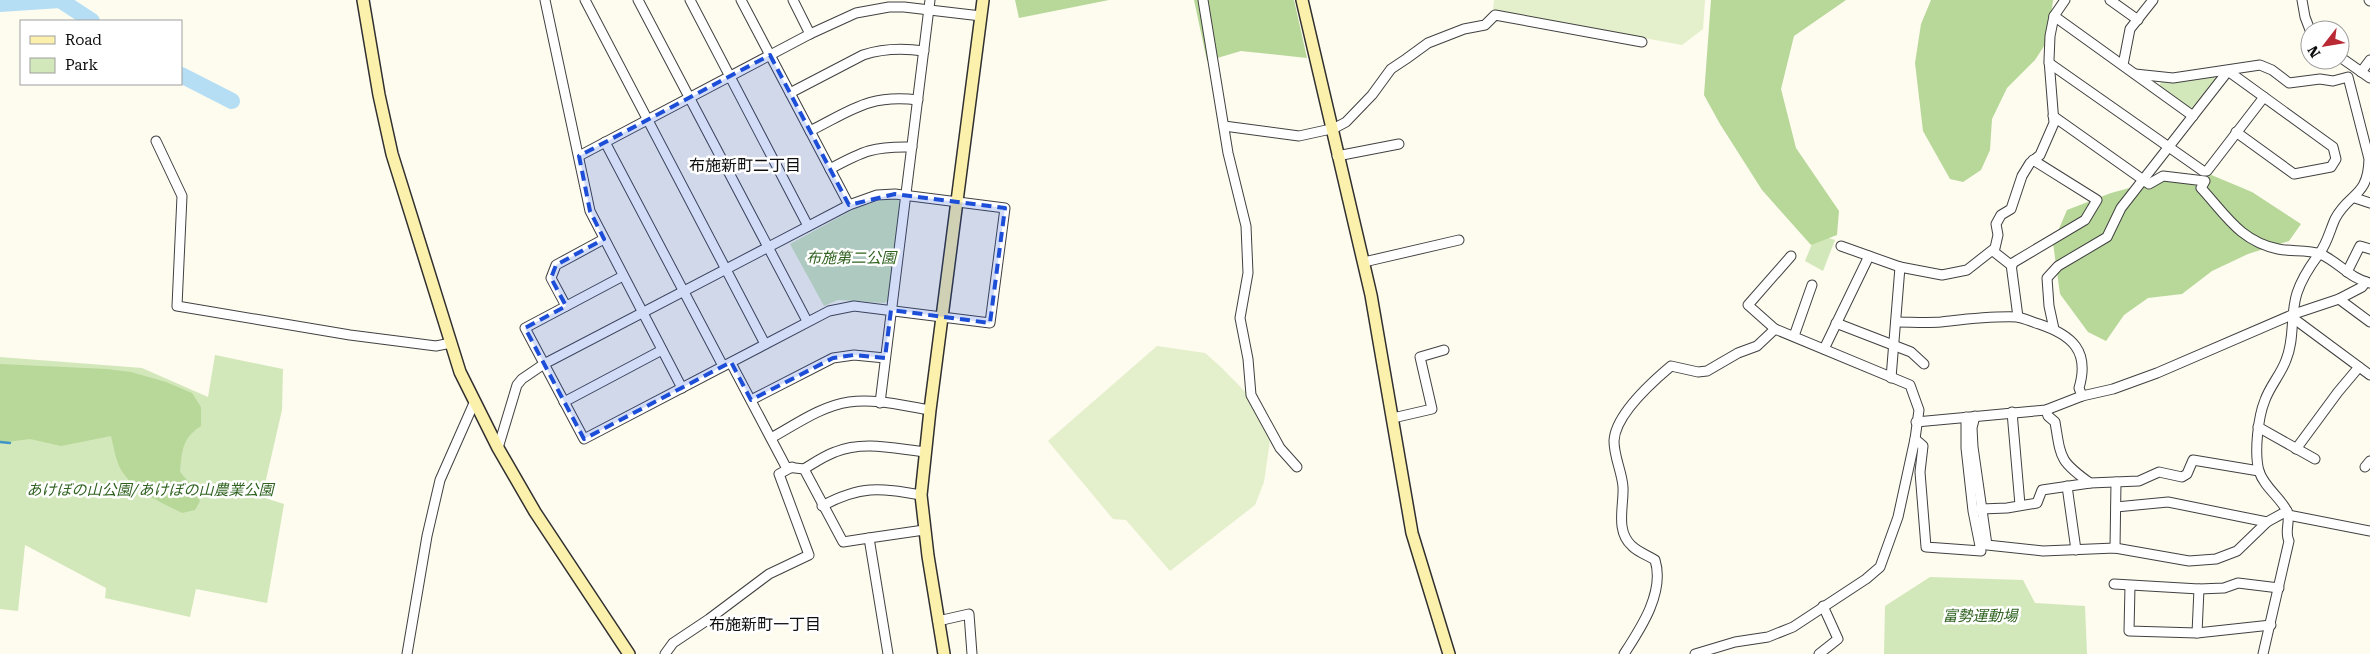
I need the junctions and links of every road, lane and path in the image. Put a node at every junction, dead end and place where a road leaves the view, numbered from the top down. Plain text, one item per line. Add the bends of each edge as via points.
1 (363, 0) edge
2 (545, 0) edge
3 (585, 0) edge
4 (638, 0) edge
5 (690, 0) edge
6 (741, 0) edge
7 (793, 0) edge
8 (983, 0) edge
9 (1203, 0) edge
10 (1302, 0) edge
11 (2065, 0) edge
12 (2110, 0) edge
13 (2154, 0) edge
14 (2302, 0) edge
15 (930, 4) edge
16 (981, 16) junction
17 (2054, 16) junction
18 (2138, 20) junction
19 (2306, 20) edge
20 (810, 34) junction
21 (1642, 42) dead end
22 (924, 51) junction
23 (770, 55) junction
24 (2370, 60) edge
25 (2049, 63) junction
26 (2350, 64) edge
27 (2122, 66) junction
28 (2345, 70) edge
29 (2228, 71) junction
30 (2361, 72) junction
31 (2135, 74) junction
32 (729, 77) junction
33 (2348, 78) junction
34 (2370, 78) edge
35 (790, 93) junction
36 (2264, 97) junction
37 (688, 98) junction
38 (918, 100) junction
39 (2053, 116) junction
40 (2193, 116) junction
41 (646, 120) junction
42 (1224, 126) junction
43 (1331, 129) junction
44 (810, 131) junction
45 (2236, 132) junction
46 (156, 141) dead end
47 (605, 142) junction
48 (1399, 144) dead end
49 (912, 147) junction
50 (2169, 147) junction
51 (579, 156) junction
52 (1337, 156) junction
53 (2033, 160) junction
54 (830, 169) junction
55 (2144, 180) junction
56 (906, 194) junction
57 (2355, 198) junction
58 (958, 202) junction
59 (2370, 203) edge
60 (849, 205) junction
61 (808, 226) junction
62 (604, 239) junction
63 (1460, 240) dead end
64 (1841, 246) dead end
65 (767, 248) junction
66 (2370, 249) edge
67 (1993, 251) junction
68 (2320, 253) junction
69 (1791, 256) dead end
70 (1869, 256) junction
71 (1364, 262) junction
72 (2012, 266) junction
73 (1900, 267) junction
74 (726, 270) junction
75 (2347, 272) junction
76 (623, 276) junction
77 (2368, 283) edge
78 (1812, 285) dead end
79 (684, 292) junction
80 (2338, 299) junction
81 (566, 306) junction
82 (891, 310) junction
83 (643, 313) junction
84 (2294, 316) junction
85 (942, 317) junction
86 (2018, 317) junction
87 (807, 321) junction
88 (1896, 322) junction
89 (2370, 322) edge
90 (1836, 323) junction
91 (1775, 329) junction
92 (2054, 329) junction
93 (1794, 336) junction
94 (451, 344) junction
95 (765, 344) junction
96 (1894, 346) junction
97 (1824, 349) junction
98 (662, 350) junction
99 (1444, 350) dead end
100 (885, 358) junction
101 (544, 364) junction
102 (1924, 364) dead end
103 (727, 365) junction
104 (2359, 367) junction
105 (2370, 375) edge
106 (1891, 378) junction
107 (682, 388) junction
108 (2082, 396) junction
109 (751, 400) junction
110 (564, 402) junction
111 (880, 402) junction
112 (474, 403) junction
113 (930, 410) junction
114 (2046, 410) junction
115 (2012, 412) junction
116 (1971, 416) junction
117 (1393, 418) junction
118 (1916, 422) junction
119 (2258, 427) junction
120 (771, 438) junction
121 (1915, 440) junction
122 (498, 448) junction
123 (2296, 448) junction
124 (926, 452) junction
125 (2316, 459) dead end
126 (1297, 466) dead end
127 (792, 467) junction
128 (804, 469) junction
129 (2259, 471) junction
130 (2116, 482) junction
131 (2090, 483) junction
132 (2067, 486) junction
133 (922, 495) junction
134 (2020, 505) junction
135 (822, 506) junction
136 (2116, 507) junction
137 (1981, 509) junction
138 (2287, 513) junction
139 (2267, 522) junction
140 (924, 530) junction
141 (2370, 531) edge
142 (869, 538) junction
143 (2115, 548) junction
144 (2076, 550) junction
145 (2114, 584) dead end
146 (2130, 586) junction
147 (2279, 588) junction
148 (2199, 590) junction
149 (1824, 606) junction
150 (938, 621) junction
151 (2271, 625) junction
152 (2197, 633) junction
153 (407, 654) edge
154 (629, 654) edge
155 (665, 654) edge
156 (888, 654) edge
157 (944, 654) edge
158 (972, 654) edge
159 (1449, 654) edge
160 (1624, 654) edge
161 (1695, 654) edge
162 (1819, 654) edge
163 (2263, 654) edge

1 - 94 street via 392,154
2 - 51 street
3 - 41 street
4 - 37 street
5 - 32 street
6 - 23 street
7 - 20 street
8 - 16 street
9 - 42 street
10 - 43 street
11 - 17 street
12 - 18 street
13 - 18 street
14 - 19 street
15 - 16 street
15 - 20 street via 874,8 844,17
15 - 22 street
16 - 58 street
17 - 25 street
17 - 27 street
18 - 27 street via 2130,29
20 - 23 street
21 - 43 street via 1495,15 1485,25 1464,29 1428,43 1391,70 1346,122
22 - 35 street via 897,49 873,52
22 - 38 street
23 - 32 street
23 - 35 street
24 - 30 street
25 - 39 street
25 - 50 street
26 - 30 street
27 - 31 street
28 - 33 street
29 - 31 street via 2173,78
29 - 33 street via 2260,66 2272,70 2289,83
29 - 36 street
29 - 40 street
30 - 34 street
31 - 40 street
32 - 37 street
32 - 61 street
33 - 57 street via 2369,160 2369,173
35 - 44 street
36 - 45 street
36 - 45 street via 2333,147 2336,159 2331,167 2294,174
37 - 41 street
37 - 65 street
38 - 44 street via 896,97 868,102
38 - 49 street
39 - 53 street via 2054,123 2047,142
39 - 55 street
40 - 50 street
41 - 47 street
41 - 74 street
42 - 43 street via 1299,136
42 - 126 street via 1248,238 1248,272 1240,318 1251,395 1280,448
43 - 52 street
44 - 54 street
45 - 50 street via 2203,171
46 - 94 street via 182,196 177,306 350,335 436,346
47 - 51 street
47 - 79 street
48 - 52 street
49 - 54 street via 870,149
49 - 56 street
50 - 55 street
51 - 62 street via 590,210
52 - 71 street
53 - 67 street via 2022,176 2011,209 2001,215 1996,224 1998,235
53 - 72 street via 2097,200 2085,220
54 - 60 street
55 - 68 street via 2149,184 2163,176 2172,176 2205,181 2201,188 2244,236 2263,246
55 - 92 street via 2121,208 2107,236 2058,266 2047,278
56 - 58 street
56 - 60 street via 877,195
56 - 82 street
57 - 59 street
57 - 68 street via 2339,212
58 - 85 street
58 - 85 street via 1005,208 990,323
60 - 61 street
61 - 65 street
62 - 76 street
62 - 81 street via 556,265 551,278
63 - 71 street
64 - 70 street
65 - 74 street
65 - 87 street
66 - 75 street via 2360,246
67 - 72 street
67 - 73 street via 1967,270 1942,275
68 - 75 street
68 - 84 street via 2297,294
69 - 91 street via 1748,305
70 - 73 street
70 - 90 street
71 - 117 street
72 - 86 street
73 - 88 street
74 - 79 street
74 - 95 street
75 - 77 street
76 - 81 street
76 - 83 street
77 - 80 street
78 - 93 street
79 - 83 street
79 - 103 street
80 - 84 street
80 - 89 street
81 - 101 street via 525,328
82 - 85 street
82 - 87 street via 854,306
82 - 100 street
83 - 98 street
83 - 101 street
84 - 104 street
84 - 108 street via 2157,373 2107,391
84 - 119 street via 2287,359 2265,400
85 - 113 street
86 - 88 street
86 - 92 street
87 - 95 street
88 - 96 street
90 - 96 street
90 - 97 street
91 - 93 street
91 - 160 street via 1757,346 1707,371 1671,366 1640,393 1618,430 1614,440 1623,483 1623,532 1633,547 1655,560 1658,571 1657,584 1639,632
92 - 108 street via 2075,345 2081,361 2079,388
93 - 97 street
94 - 112 street
95 - 103 street
96 - 102 street via 1911,352
96 - 106 street
97 - 106 street
98 - 107 street
98 - 110 street
99 - 117 street via 1420,356 1432,409
100 - 109 street via 854,354 833,358
100 - 111 street
101 - 110 street
101 - 122 street via 517,385
103 - 107 street
103 - 109 street
104 - 105 street
104 - 123 street
106 - 118 street via 1910,385 1918,410
107 - 110 street via 584,439
108 - 114 street
109 - 120 street
111 - 113 street
111 - 120 street via 862,401 835,406
112 - 122 street
112 - 153 street via 440,480
113 - 124 street
114 - 115 street
114 - 131 street via 2055,422 2065,464
115 - 116 street
115 - 134 street
116 - 118 street
116 - 121 street via 1966,448 1981,552 1926,547 1920,472 1923,446
116 - 137 street
117 - 159 street via 1412,534
118 - 121 street
119 - 123 street
119 - 129 street
120 - 127 street via 786,467
121 - 149 street via 1898,517 1880,568
122 - 154 street via 535,512
123 - 125 street
124 - 128 street via 850,447
124 - 133 street
127 - 128 street
127 - 155 street via 779,474 809,555 769,574 673,643
128 - 135 street
129 - 130 street via 2193,460 2187,474 2182,477 2159,472 2139,481
129 - 138 street
130 - 131 street
130 - 136 street
131 - 132 street
132 - 134 street via 2042,490 2037,503
132 - 144 street
133 - 135 street via 866,490 846,494
133 - 140 street
134 - 137 street
135 - 142 street via 843,542
136 - 139 street via 2168,502
136 - 143 street
137 - 144 street via 1987,545 2043,551
138 - 139 street
138 - 141 street
138 - 147 street via 2289,541
139 - 143 street via 2237,551 2216,559 2189,561
140 - 142 street
140 - 150 street
142 - 156 street
143 - 144 street
145 - 146 street
146 - 148 street
146 - 152 street via 2129,631
147 - 148 street via 2238,583
147 - 151 street
148 - 152 street
149 - 161 street via 1793,627 1768,637 1735,642
149 - 162 street via 1838,639
150 - 157 street
150 - 158 street via 969,614
151 - 152 street
151 - 163 street

